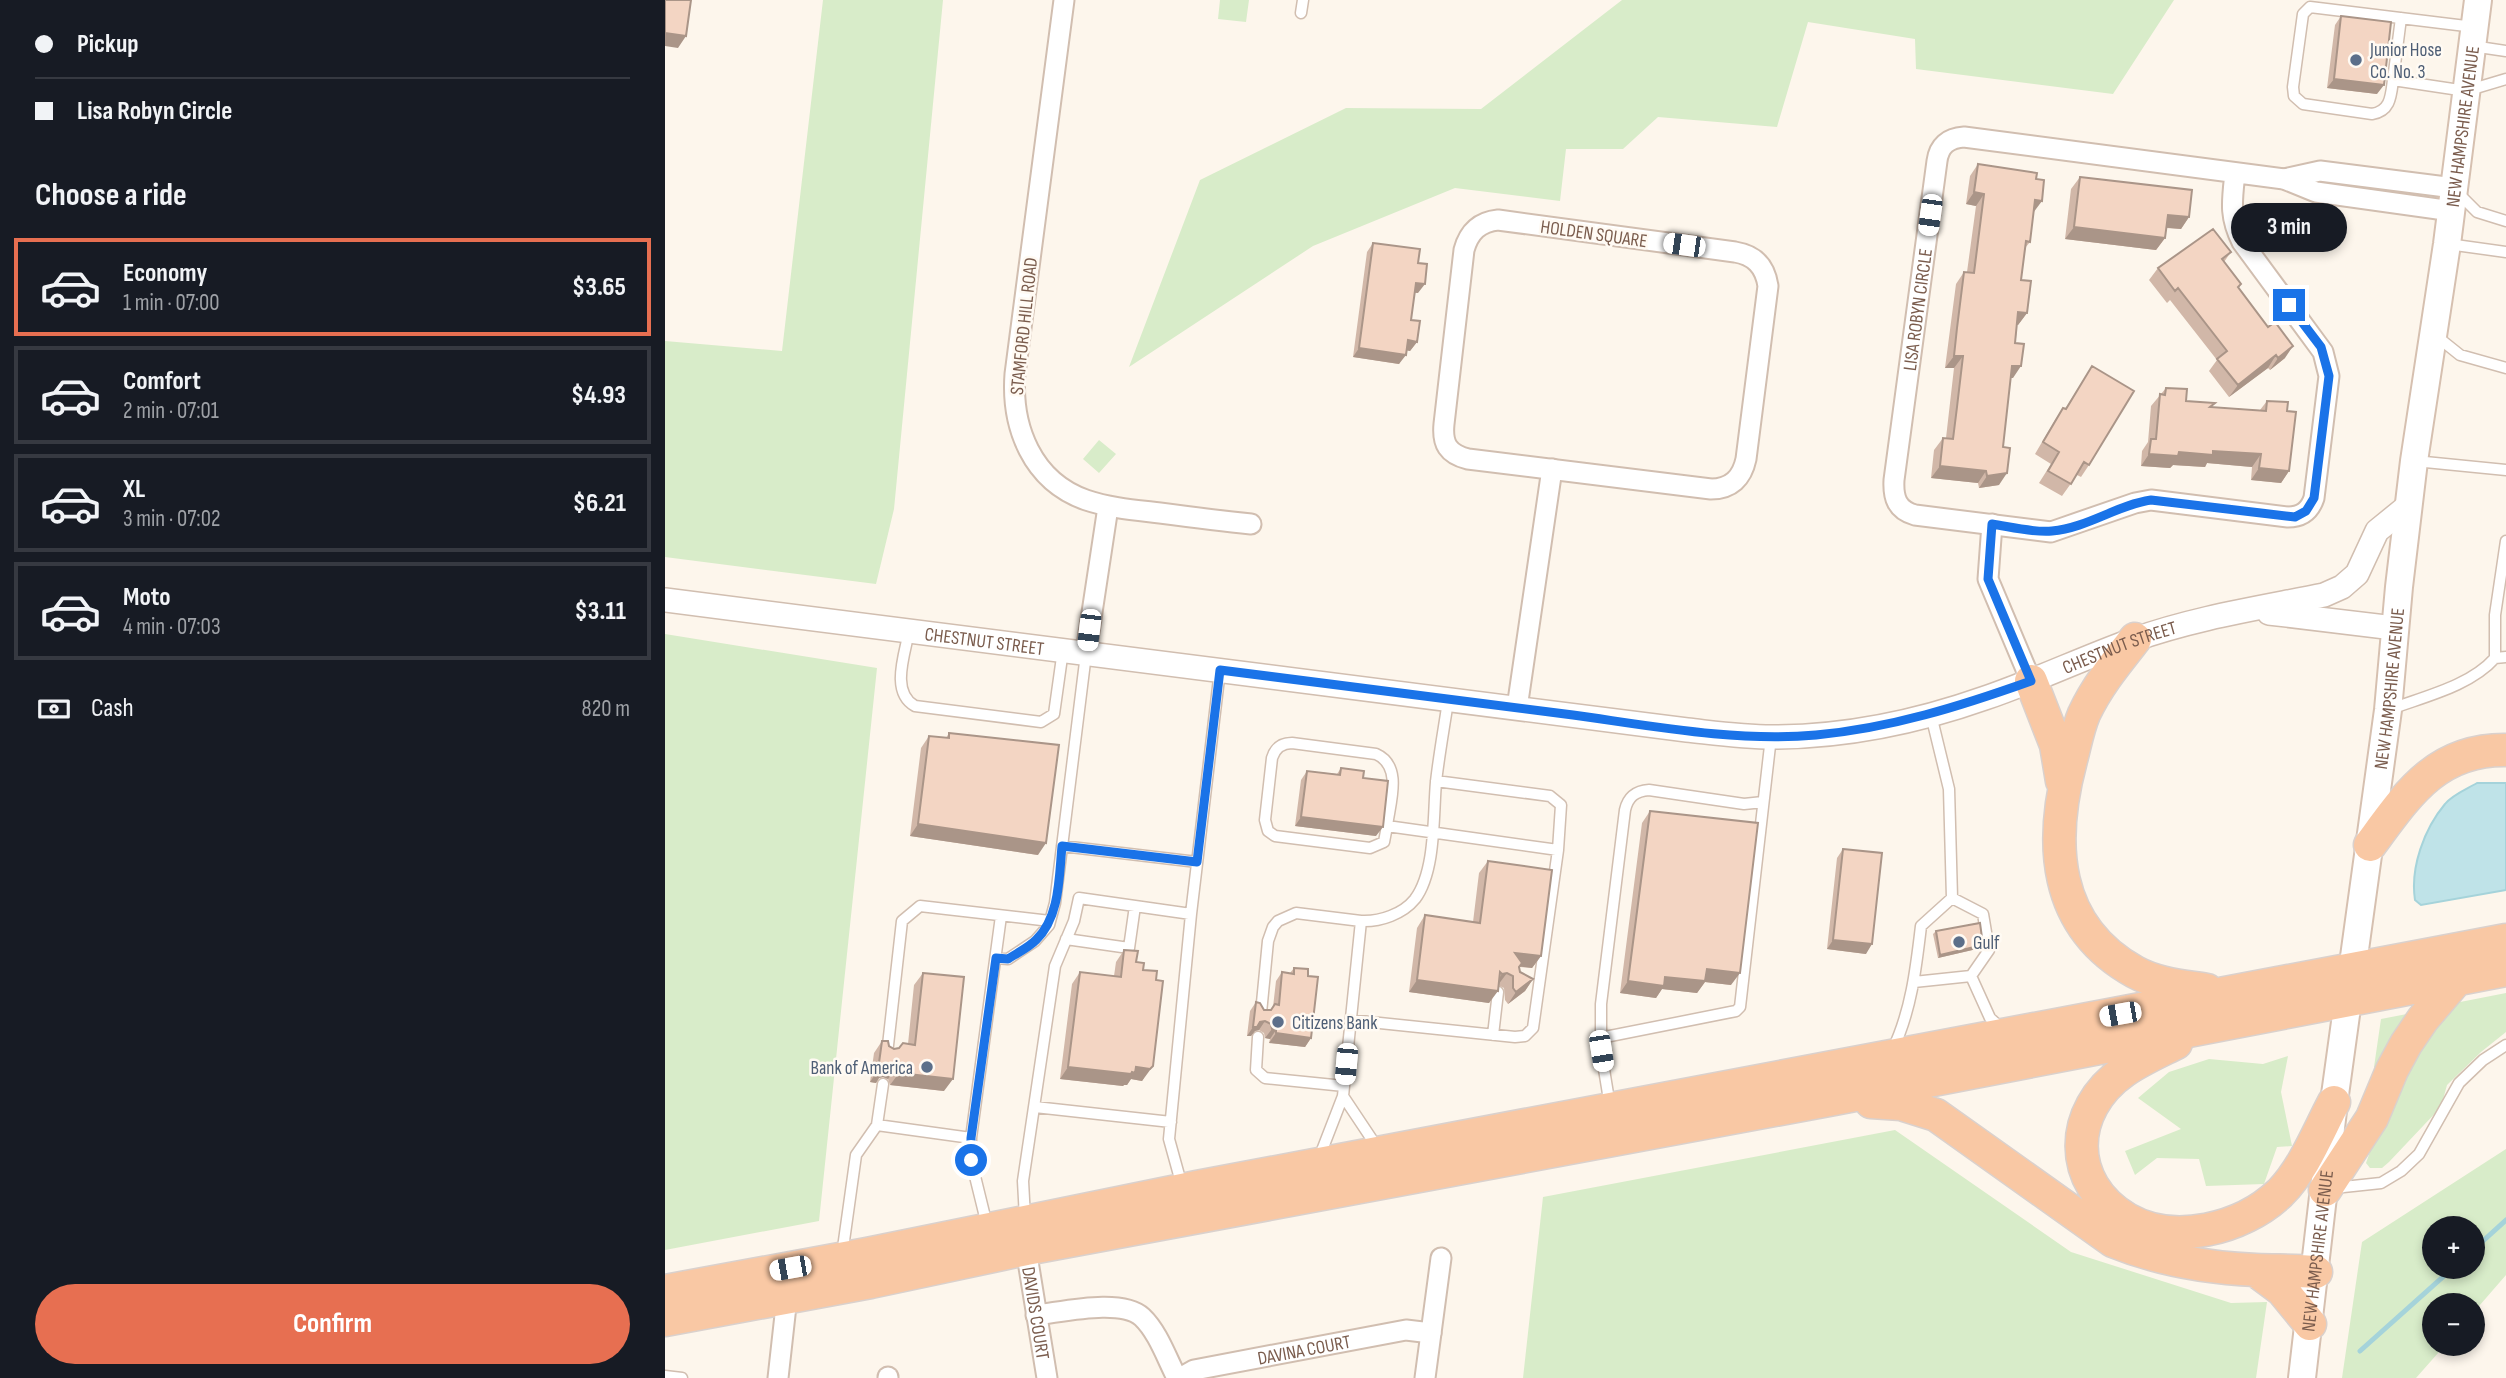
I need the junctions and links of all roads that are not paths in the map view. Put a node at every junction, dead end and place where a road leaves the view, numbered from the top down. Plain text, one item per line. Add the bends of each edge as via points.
1 (1064, 0) edge
2 (1303, 0) edge
3 (2478, 0) edge
4 (1301, 13) dead end
5 (2401, 18) junction
6 (2473, 36) junction
7 (2506, 51) edge
8 (2506, 79) edge
9 (2393, 80) junction
10 (2466, 91) junction
11 (2235, 173) junction
12 (2453, 200) junction
13 (2506, 221) edge
14 (2447, 244) junction
15 (2506, 252) edge
16 (2433, 334) junction
17 (2506, 368) edge
18 (2414, 461) junction
19 (1552, 469) junction
20 (2506, 470) edge
21 (2409, 505) junction
22 (1108, 507) junction
23 (1251, 524) dead end
24 (1992, 524) junction
25 (2506, 541) edge
26 (665, 600) edge
27 (2249, 611) junction
28 (2394, 628) junction
29 (909, 631) junction
30 (2135, 639) junction
31 (1075, 651) junction
32 (2501, 658) edge
33 (1220, 670) junction
34 (2031, 681) junction
35 (1448, 701) junction
36 (1517, 708) junction
37 (2388, 710) junction
38 (1931, 714) junction
39 (1772, 737) junction
40 (2506, 750) edge
41 (1436, 781) junction
42 (2064, 789) junction
43 (1763, 802) junction
44 (1387, 826) junction
45 (1432, 833) junction
46 (2369, 845) junction
47 (1062, 846) junction
48 (1558, 849) junction
49 (1197, 862) junction
50 (1952, 898) junction
51 (1135, 906) junction
52 (1191, 914) junction
53 (1001, 916) junction
54 (1050, 921) junction
55 (1361, 921) junction
56 (1066, 939) junction
57 (2506, 940) edge
58 (996, 958) junction
59 (2353, 969) junction
60 (2506, 970) edge
61 (1971, 976) junction
62 (2458, 978) junction
63 (1914, 982) junction
64 (1498, 992) edge
65 (2229, 993) junction
66 (2349, 1000) junction
67 (1261, 1013) edge
68 (1351, 1020) junction
69 (2209, 1027) junction
70 (1493, 1035) junction
71 (2010, 1035) junction
72 (1258, 1037) edge
73 (1600, 1038) junction
74 (2506, 1045) edge
75 (887, 1054) edge
76 (1888, 1058) junction
77 (883, 1084) edge
78 (1344, 1091) junction
79 (1834, 1100) junction
80 (2335, 1102) junction
81 (1035, 1107) junction
82 (1610, 1110) junction
83 (1171, 1122) junction
84 (877, 1125) junction
85 (971, 1138) junction
86 (1381, 1153) junction
87 (1316, 1165) junction
88 (1183, 1190) junction
89 (2325, 1190) junction
90 (988, 1229) junction
91 (1026, 1236) junction
92 (1441, 1258) dead end
93 (842, 1259) junction
94 (2255, 1270) junction
95 (2316, 1272) junction
96 (665, 1291) edge
97 (787, 1297) junction
98 (1036, 1315) junction
99 (665, 1320) edge
100 (2310, 1324) junction
101 (1431, 1333) junction
102 (665, 1376) edge
103 (682, 1378) edge
104 (778, 1378) edge
105 (1047, 1378) edge
106 (1178, 1378) edge
107 (1425, 1378) edge
108 (2302, 1378) edge

1 - 22 street, STAMFORD HILL ROAD via 1015,374 1015,407 1022,437 1044,472 1073,494
2 - 4 lane
3 - 6 main road, NEW HAMPSHIRE AVENUE
5 - 6 lane
5 - 9 lane
5 - 9 lane via 2305,9 2293,92 2303,104 2377,113 2389,102
6 - 7 lane
6 - 10 main road, NEW HAMPSHIRE AVENUE
8 - 10 lane
9 - 10 lane
10 - 12 main road, NEW HAMPSHIRE AVENUE
11 - 12 street, LISA ROBYN CIRCLE via 2284,179 2316,192
11 - 24 street, LISA ROBYN CIRCLE via 2231,207 2237,231 2321,347 2329,376 2310,508 2295,517 2151,500 2051,532
11 - 24 street, LISA ROBYN CIRCLE via 1964,136 1941,148 1894,497 1903,510 1915,515
12 - 13 lane
12 - 14 main road, NEW HAMPSHIRE AVENUE
14 - 15 lane
14 - 16 main road, NEW HAMPSHIRE AVENUE
16 - 17 lane via 2460,355
16 - 18 main road, NEW HAMPSHIRE AVENUE
18 - 20 lane
18 - 21 main road, NEW HAMPSHIRE AVENUE
19 - 19 street, HOLDEN SQUARE via 1717,489 1738,479 1745,459 1768,286 1759,263 1741,253 1507,221 1484,223 1473,231 1464,250 1445,443 1451,453 1462,457
19 - 36 street
21 - 27 street, CHESTNUT STREET via 2378,531 2357,574 2341,587
21 - 28 main road, NEW HAMPSHIRE AVENUE
22 - 23 street, STAMFORD HILL ROAD
22 - 31 street
24 - 34 street via 1988,579
25 - 32 lane via 2495,615
26 - 29 street, CHESTNUT STREET
27 - 28 street, CHESTNUT STREET
27 - 30 street, CHESTNUT STREET
28 - 37 main road, NEW HAMPSHIRE AVENUE
29 - 31 street, CHESTNUT STREET
29 - 31 lane via 901,679 907,701 915,706 1041,722 1054,714
30 - 34 street, CHESTNUT STREET
30 - 42 highway via 2105,676 2083,716
31 - 33 street, CHESTNUT STREET
31 - 47 lane
32 - 37 lane via 2446,688
33 - 35 street, CHESTNUT STREET
33 - 49 lane
34 - 38 street, CHESTNUT STREET
34 - 42 highway via 2056,745
35 - 36 street, CHESTNUT STREET
35 - 41 lane
36 - 39 street, CHESTNUT STREET
37 - 46 main road, NEW HAMPSHIRE AVENUE
38 - 39 street, CHESTNUT STREET via 1855,731
38 - 50 lane via 1949,789
39 - 43 lane
40 - 46 highway via 2465,755 2425,777
41 - 45 lane
41 - 48 lane via 1554,797 1562,811
42 - 65 highway via 2060,870 2083,926 2135,972 2162,983
43 - 73 lane via 1740,1007
43 - 73 lane via 1744,804 1649,790 1629,799
44 - 44 lane via 1384,842 1370,848 1271,835 1265,820 1276,750 1292,743 1384,758 1393,776
44 - 45 lane
45 - 48 lane
45 - 55 lane via 1426,872 1414,900 1391,916
46 - 59 main road, NEW HAMPSHIRE AVENUE
47 - 49 lane
47 - 54 lane
48 - 70 lane via 1534,983 1532,1032 1521,1037
49 - 52 lane
50 - 61 lane via 1983,914 1989,950
50 - 63 lane via 1921,926
51 - 52 lane
51 - 56 lane via 1079,898
51 - 56 lane via 1129,948
52 - 83 lane
53 - 54 lane
53 - 58 lane
53 - 75 lane via 920,906 902,921
54 - 58 lane via 1035,941 1008,959
55 - 67 lane via 1296,913 1278,921 1268,942
55 - 68 lane
56 - 81 lane via 1055,966
57 - 59 highway
58 - 85 lane
59 - 65 highway
59 - 66 main road, NEW HAMPSHIRE AVENUE
60 - 62 highway
61 - 63 lane
61 - 71 lane via 1990,1018
62 - 66 highway
62 - 89 highway via 2406,1044 2372,1118
63 - 76 lane via 1901,1034
64 - 70 lane
65 - 71 highway
66 - 69 highway
66 - 80 main road, NEW HAMPSHIRE AVENUE
68 - 70 lane
68 - 78 lane
69 - 79 highway
69 - 80 highway via 2124,1072 2085,1118 2084,1170 2104,1201 2130,1221 2150,1228 2199,1231 2230,1223 2269,1202 2288,1182
71 - 76 highway
72 - 78 lane via 1256,1070 1265,1078
73 - 82 lane
74 - 89 lane via 2459,1083 2419,1154 2401,1171 2381,1183
76 - 82 highway
77 - 84 lane
78 - 86 lane
78 - 87 lane
79 - 91 highway
79 - 94 highway via 1901,1104 1936,1115 2113,1241 2140,1252
80 - 89 main road, NEW HAMPSHIRE AVENUE
81 - 83 lane
81 - 91 lane via 1023,1181
82 - 86 highway
83 - 88 lane via 1169,1139
84 - 85 lane
84 - 93 lane via 856,1155
85 - 90 lane via 971,1160
86 - 87 highway
87 - 88 highway
88 - 91 highway
89 - 95 main road, NEW HAMPSHIRE AVENUE
90 - 91 highway
90 - 93 highway
91 - 97 highway
91 - 98 street, DAVIDS COURT
92 - 101 street
93 - 96 highway
94 - 95 highway
94 - 100 highway via 2282,1290
95 - 100 main road, NEW HAMPSHIRE AVENUE
97 - 99 highway
97 - 104 street
98 - 105 street, DAVIDS COURT
98 - 106 street, DAVINA COURT via 1128,1309 1150,1326
100 - 108 main road, NEW HAMPSHIRE AVENUE
101 - 106 street, DAVINA COURT via 1406,1330 1194,1370
101 - 107 street
102 - 103 lane

